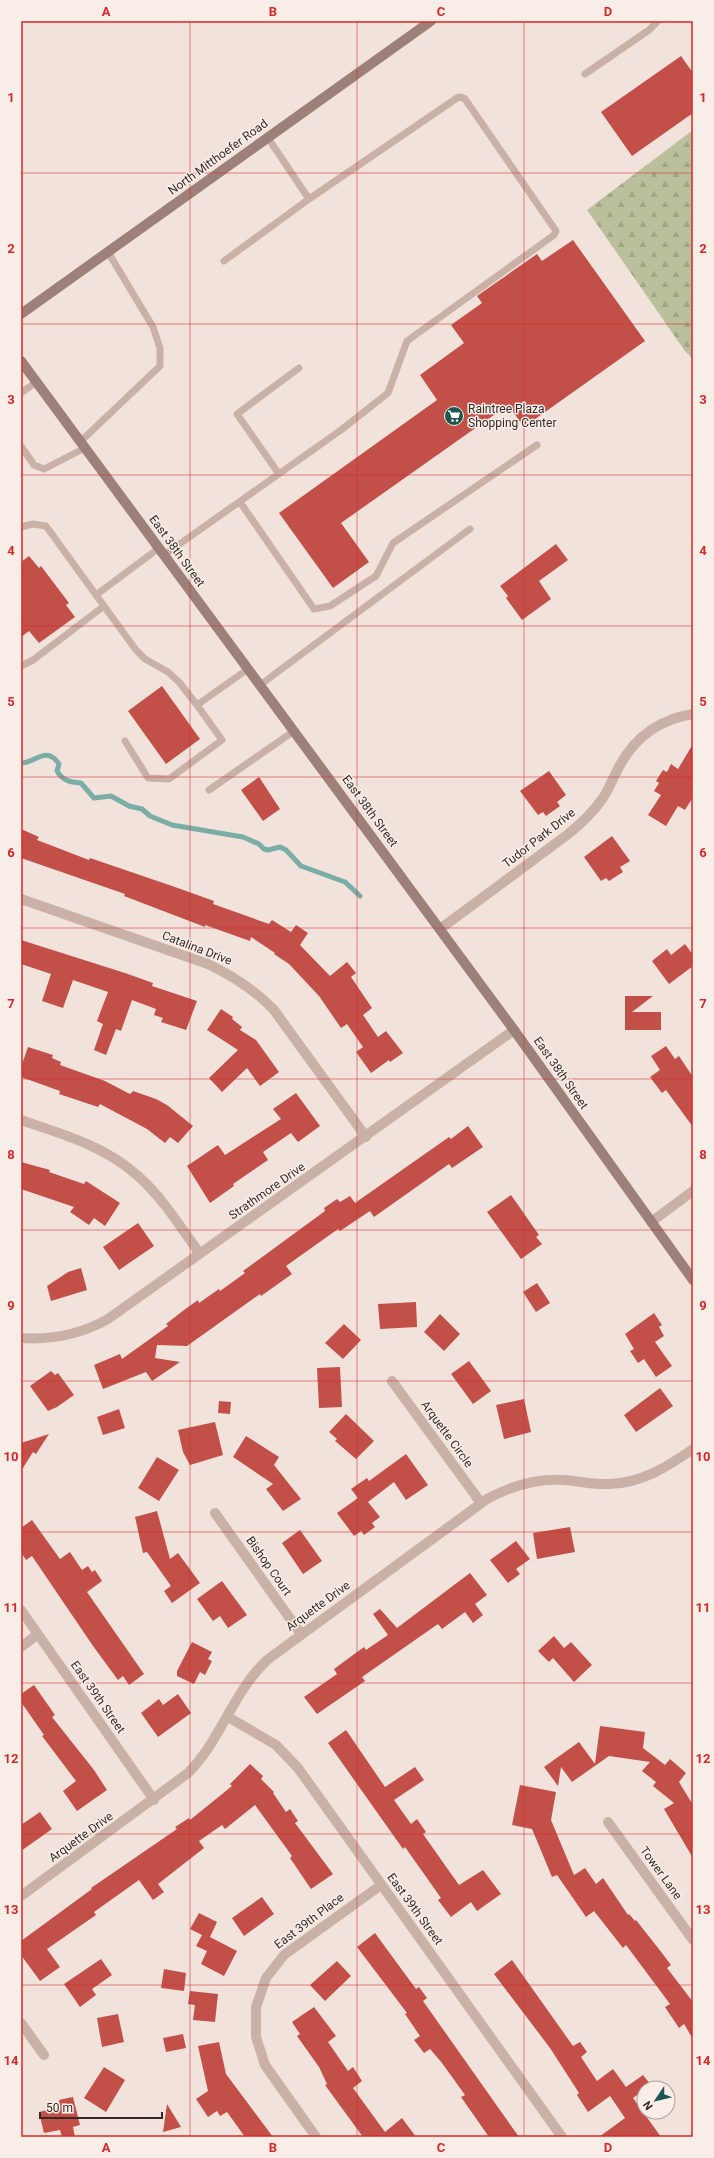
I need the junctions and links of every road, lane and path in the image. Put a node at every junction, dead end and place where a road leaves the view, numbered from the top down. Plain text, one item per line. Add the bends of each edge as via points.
1 (431, 21) edge
2 (658, 21) edge
3 (585, 74) dead end
4 (268, 138) junction
5 (309, 199) junction
6 (108, 252) junction
7 (224, 261) dead end
8 (21, 314) edge
9 (21, 361) edge
10 (299, 368) dead end
11 (36, 382) junction
12 (21, 393) edge
13 (82, 445) junction
14 (537, 445) dead end
15 (21, 446) edge
16 (279, 474) junction
17 (240, 502) junction
18 (21, 527) edge
19 (470, 529) dead end
20 (162, 552) junction
21 (96, 596) junction
22 (104, 606) junction
23 (21, 666) edge
24 (248, 669) junction
25 (260, 684) junction
26 (197, 705) junction
27 (693, 714) edge
28 (294, 731) junction
29 (124, 741) dead end
30 (209, 790) dead end
31 (21, 900) edge
32 (440, 929) junction
33 (514, 1030) junction
34 (21, 1120) edge
35 (366, 1137) junction
36 (693, 1191) edge
37 (651, 1222) junction
38 (200, 1254) junction
39 (693, 1280) edge
40 (21, 1338) edge
41 (392, 1381) dead end
42 (693, 1450) edge
43 (481, 1503) junction
44 (215, 1513) dead end
45 (21, 1610) edge
46 (38, 1634) junction
47 (301, 1634) junction
48 (21, 1647) edge
49 (228, 1717) junction
50 (154, 1800) junction
51 (608, 1822) dead end
52 (381, 1884) junction
53 (21, 1896) edge
54 (693, 1940) edge
55 (21, 2023) edge
56 (44, 2055) dead end
57 (316, 2137) edge
58 (562, 2137) edge

1 - 4 main road, North Mitthoefer Road
2 - 3 lane
4 - 5 lane
4 - 6 main road, North Mitthoefer Road
5 - 7 lane
5 - 16 lane via 461,97 556,232 407,341 388,393
6 - 8 main road, North Mitthoefer Road
6 - 13 lane via 153,327 160,348 160,366
9 - 11 main road, East 38th Street
10 - 16 lane via 237,414
11 - 12 lane
11 - 13 main road, East 38th Street
13 - 15 lane via 44,469 34,465
13 - 20 main road, East 38th Street
14 - 17 lane via 393,543 376,576 330,606 321,608 314,609
16 - 17 lane
17 - 20 lane
18 - 21 lane via 33,524 46,526
19 - 25 lane
20 - 21 lane
20 - 24 main road, East 38th Street
21 - 22 lane
22 - 23 lane via 33,660
22 - 26 lane via 136,650 145,659 168,672
24 - 25 main road, East 38th Street
24 - 26 lane
25 - 28 main road, East 38th Street
26 - 29 lane via 222,740 169,779 148,778
27 - 32 street, Tudor Park Drive via 664,722 638,740 624,758 603,797 585,820
28 - 30 lane
28 - 32 main road, East 38th Street
31 - 35 street, Catalina Drive via 208,964 234,977 264,999 274,1010
32 - 33 main road, East 38th Street
33 - 35 street, Strathmore Drive
33 - 37 main road, East 38th Street
34 - 38 street via 80,1140 114,1157 138,1176 159,1198
35 - 38 street, Strathmore Drive
36 - 37 street
37 - 39 main road, East 38th Street
38 - 40 street, Strathmore Drive via 95,1326 58,1338
41 - 43 street, Arquette Circle
42 - 43 street, Arquette Drive via 666,1468 634,1480 610,1484 554,1479 530,1482 508,1488
43 - 47 street, Arquette Drive
44 - 47 street, Bishop Court
45 - 46 street, East 39th Street
46 - 48 street
46 - 50 street, East 39th Street
47 - 49 street, Arquette Drive via 255,1672
49 - 50 street, Arquette Drive via 198,1764
49 - 52 street, East 39th Street via 263,1736 288,1755
50 - 53 street, Arquette Drive
51 - 54 street, Tower Lane
52 - 57 street, East 39th Place via 279,1960 266,1978 256,2007 256,2037 265,2065
52 - 58 street, East 39th Street
55 - 56 street

